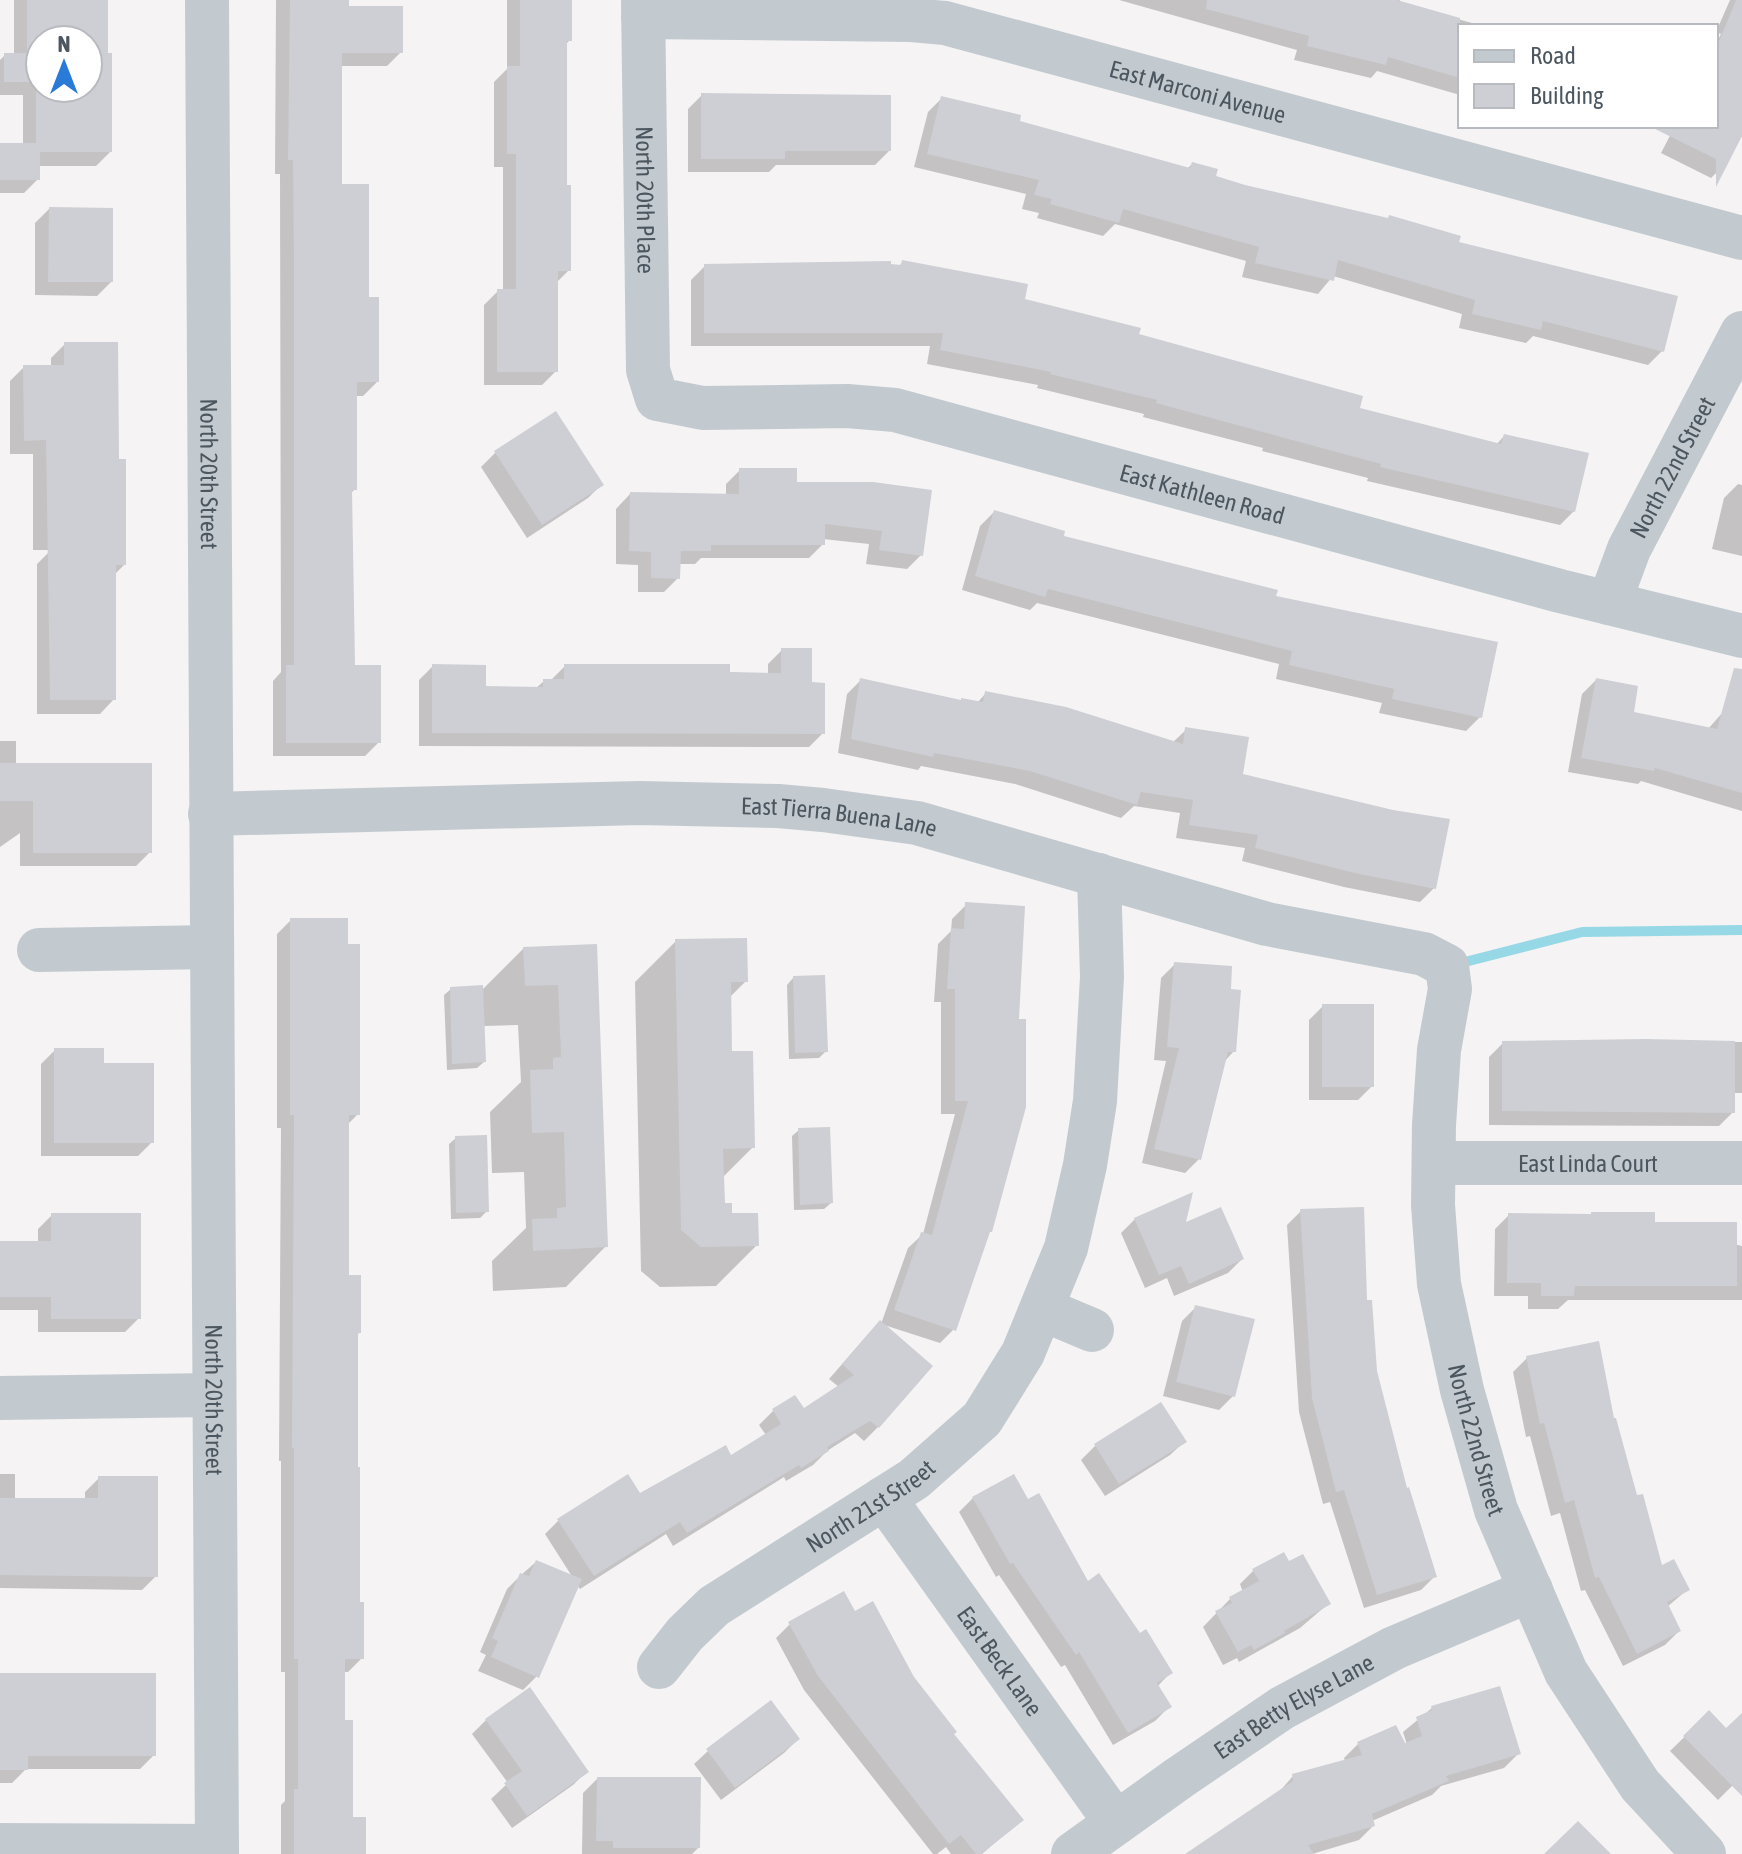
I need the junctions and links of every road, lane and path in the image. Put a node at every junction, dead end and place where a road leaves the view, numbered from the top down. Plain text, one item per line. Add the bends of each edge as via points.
1 (207, 0) edge
2 (643, 8) edge
3 (1742, 238) edge
4 (1742, 333) edge
5 (657, 399) joint
6 (1609, 603) junction
7 (1742, 636) edge
8 (210, 814) junction
9 (1099, 875) junction
10 (211, 947) junction
11 (39, 950) dead end
12 (1447, 966) joint
13 (1434, 1163) junction
14 (1742, 1163) edge
15 (1042, 1309) junction
16 (1092, 1330) dead end
17 (213, 1395) junction
18 (0, 1398) edge
19 (884, 1498) junction
20 (1531, 1590) junction
21 (659, 1667) dead end
22 (1116, 1823) junction
23 (0, 1845) edge
24 (217, 1850) edge
25 (1073, 1854) edge
26 (1704, 1854) edge

1 - 8 street, North 20th Street
2 - 3 street, East Marconi Avenue via 945,23
2 - 5 street, North 20th Place via 648,370
4 - 6 street, North 22nd Street via 1629,549
5 - 6 street, East Kathleen Road via 703,408 895,410
6 - 7 street, East Kathleen Road
8 - 9 street, East Tierra Buena Lane via 640,803 778,806 917,823
8 - 10 street, North 20th Street
9 - 12 street, East Tierra Buena Lane via 1267,924 1424,954
9 - 15 street, North 21st Street via 1102,977 1095,1101 1066,1248
10 - 11 street
10 - 17 street, North 20th Street
12 - 13 street, North 22nd Street via 1450,989 1439,1050
13 - 14 street, East Linda Court
13 - 20 street, North 22nd Street via 1439,1284 1462,1390 1496,1510
15 - 16 street
15 - 19 street, North 21st Street via 1023,1353 982,1419
17 - 18 street
17 - 24 street, North 20th Street
19 - 21 street, North 21st Street via 714,1606
19 - 22 street, East Beck Lane
20 - 22 street, East Betty Elyse Lane via 1394,1648 1282,1708
20 - 26 street, North 22nd Street via 1566,1672 1640,1785
22 - 25 street, East Betty Elyse Lane
23 - 24 street

